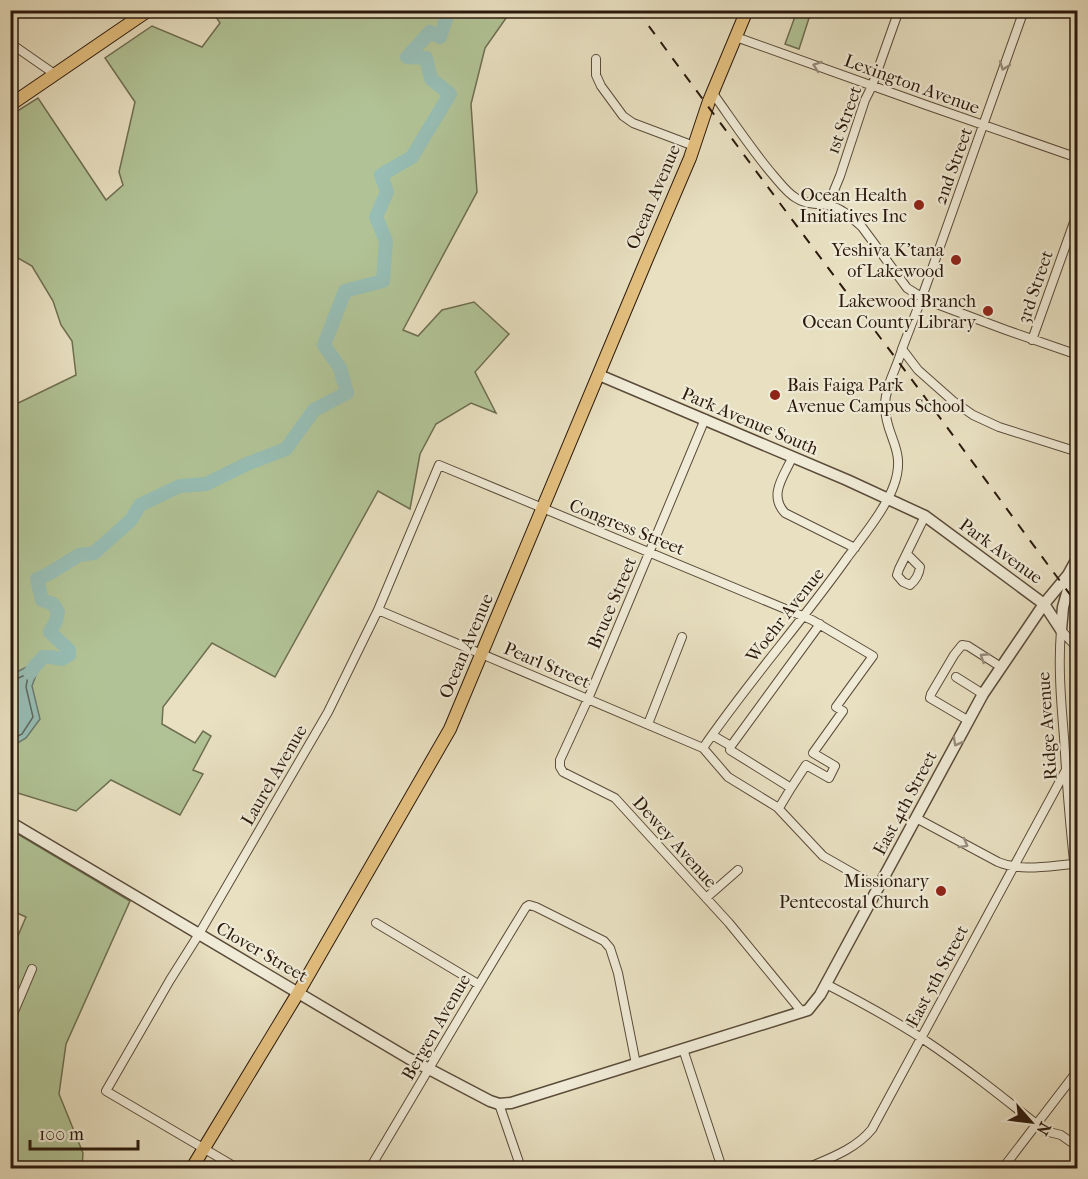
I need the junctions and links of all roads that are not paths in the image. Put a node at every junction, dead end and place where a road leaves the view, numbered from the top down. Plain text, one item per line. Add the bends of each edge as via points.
1 (149, 10) edge
2 (747, 10) edge
3 (899, 10) edge
4 (1024, 10) edge
5 (736, 37) junction
6 (10, 43) edge
7 (596, 59) dead end
8 (56, 75) junction
9 (872, 86) junction
10 (712, 92) junction
11 (10, 105) edge
12 (983, 125) junction
13 (694, 147) junction
14 (1077, 158) edge
15 (828, 205) junction
16 (1077, 211) edge
17 (922, 297) junction
18 (1032, 340) junction
19 (902, 349) junction
20 (1077, 355) edge
21 (599, 375) junction
22 (705, 419) junction
23 (1077, 452) edge
24 (792, 458) junction
25 (439, 465) joint
26 (888, 499) junction
27 (542, 508) junction
28 (925, 516) junction
29 (855, 548) junction
30 (649, 552) junction
31 (907, 555) dead end
32 (1077, 558) edge
33 (1070, 585) junction
34 (1077, 594) edge
35 (1044, 604) junction
36 (378, 610) junction
37 (804, 616) junction
38 (820, 624) junction
39 (1061, 630) junction
40 (682, 637) dead end
41 (1077, 649) edge
42 (482, 654) junction
43 (1001, 668) junction
44 (956, 677) dead end
45 (984, 694) junction
46 (588, 699) junction
47 (969, 721) junction
48 (648, 724) junction
49 (712, 735) junction
50 (731, 746) junction
51 (703, 748) junction
52 (813, 753) junction
53 (806, 765) junction
54 (1066, 770) junction
55 (791, 788) junction
56 (779, 808) junction
57 (916, 818) junction
58 (10, 822) edge
59 (1074, 864) junction
60 (1013, 867) junction
61 (738, 870) dead end
62 (879, 888) junction
63 (1077, 894) edge
64 (706, 898) junction
65 (376, 923) dead end
66 (199, 934) junction
67 (32, 969) dead end
68 (478, 984) junction
69 (826, 984) junction
70 (298, 993) junction
71 (802, 1012) junction
72 (10, 1021) edge
73 (921, 1038) junction
74 (683, 1049) junction
75 (636, 1064) junction
76 (429, 1069) junction
77 (1077, 1070) edge
78 (500, 1104) junction
79 (1036, 1124) junction
80 (1077, 1147) edge
81 (204, 1149) junction
82 (192, 1168) edge
83 (237, 1168) edge
84 (370, 1168) edge
85 (521, 1168) edge
86 (722, 1168) edge
87 (807, 1168) edge
88 (1004, 1168) edge

1 - 8 main road
2 - 5 main road, Ocean Avenue
3 - 9 street, 1st Street
4 -> 12 street, 2nd Street
9 -> 5 street, Lexington Avenue
5 - 10 main road, Ocean Avenue
6 - 8 street
7 - 13 street via 601,86 623,116
8 - 11 main road
9 - 12 street, Lexington Avenue
9 - 15 street, 1st Street
10 - 13 main road, Ocean Avenue
10 - 15 street via 783,188 803,202
12 - 14 street, Lexington Avenue
12 - 17 street, 2nd Street
13 - 21 main road, Ocean Avenue
15 - 17 street via 858,223 907,288
16 - 18 street, 3rd Street
17 - 18 street
17 - 19 street, 2nd Street
18 - 20 street
19 - 23 street via 918,370 973,415
19 - 26 street via 885,405 899,460
21 - 22 street, Park Avenue South
21 - 27 main road, Ocean Avenue
22 - 24 street, Park Avenue South
22 - 30 street, Bruce Street
24 - 26 street, Park Avenue South
24 - 29 street via 778,489 780,507
25 - 27 street, Congress Street
25 - 36 street, Laurel Avenue
26 - 28 street, Park Avenue
26 - 29 street, Woehr Avenue
27 - 30 street, Congress Street
27 - 42 main road, Ocean Avenue
28 - 31 street
28 - 35 street, Park Avenue
29 - 37 street, Woehr Avenue
30 - 37 street, Congress Street
30 - 46 street, Bruce Street
32 - 33 street, Ridge Avenue
32 - 35 street, East 4th Street
33 - 34 street
33 - 39 street, Ridge Avenue
35 - 39 street, Park Avenue
35 - 43 street, East 4th Street
36 - 42 street, Pearl Street
36 - 66 street, Laurel Avenue via 327,712
37 - 38 street, Congress Street
37 - 49 street, Woehr Avenue
38 - 50 street
38 - 52 street, Congress Street via 873,656 836,707 843,711
39 - 41 street, Park Avenue
39 - 54 street, Ridge Avenue
40 - 48 street
42 - 46 street, Pearl Street
42 - 70 main road, Ocean Avenue via 450,729
43 - 45 street, East 4th Street
43 -> 47 street via 968,646 962,645 954,655 930,698
44 - 45 street
45 - 47 street, East 4th Street
46 - 48 street, Pearl Street
46 - 64 street, Dewey Avenue via 560,760 561,771 615,798
47 -> 57 street, East 4th Street
48 - 51 street, Pearl Street
49 - 50 street
49 - 51 street, Woehr Avenue
50 - 55 street via 730,750
51 - 56 street via 728,777
52 - 53 street
52 - 53 street via 835,766 830,778
53 - 55 street
54 - 59 street, Ridge Avenue
54 - 60 street, East 5th Street
55 - 56 street
56 - 62 street via 823,856
57 -> 60 street
57 - 62 street, East 4th Street
58 - 66 street, Clover Street
59 - 60 street
59 - 63 street, Ridge Avenue
60 - 73 street, East 5th Street
61 - 64 street
62 - 69 street, East 4th Street
64 - 71 street, Dewey Avenue
65 - 68 street
66 - 70 street, Clover Street
66 - 81 street, Laurel Avenue via 106,1091
67 - 72 street
68 - 75 street, Bergen Avenue via 530,905 604,941 618,973
68 - 76 street, Bergen Avenue
69 - 71 street, East 4th Street via 814,1004
69 - 73 street
70 - 76 street, Clover Street
70 - 81 main road, Ocean Avenue
71 - 74 street, East 4th Street
73 - 79 street
73 - 87 street, East 5th Street via 864,1139
74 - 75 street, East 4th Street
74 - 86 street
75 - 78 street, East 4th Street
76 - 78 street, Clover Street
76 - 84 street, Bergen Avenue
77 - 79 street
78 - 85 street
79 - 80 street
79 - 88 street
81 - 82 main road, Ocean Avenue
81 - 83 street

